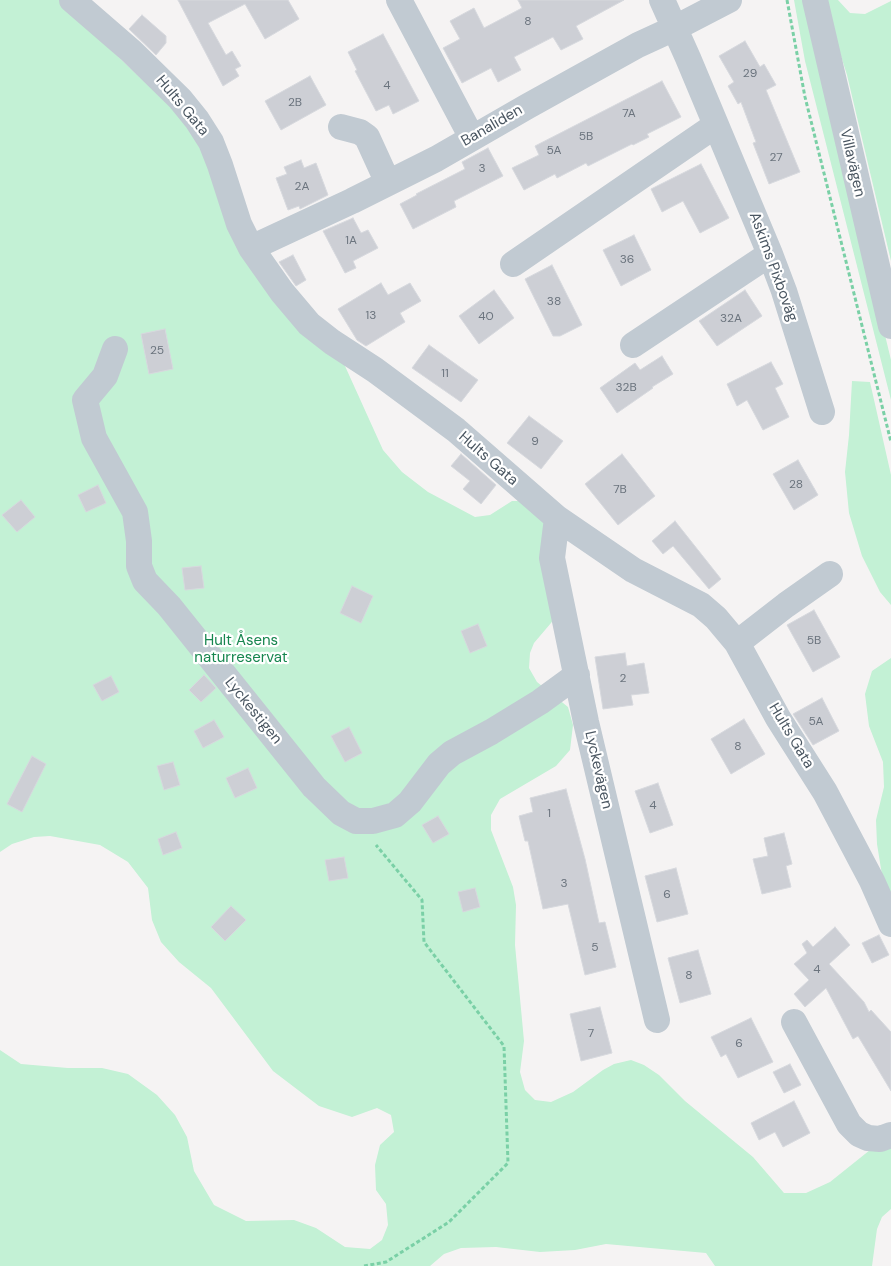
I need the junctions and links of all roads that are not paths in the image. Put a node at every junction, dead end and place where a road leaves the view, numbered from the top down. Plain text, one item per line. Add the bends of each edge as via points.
1 (72, 0) edge
2 (399, 0) edge
3 (662, 0) edge
4 (729, 0) edge
5 (815, 0) edge
6 (675, 28) junction
7 (716, 125) junction
8 (341, 127) dead end
9 (472, 138) junction
10 (388, 183) junction
11 (251, 248) junction
12 (770, 254) junction
13 (513, 264) dead end
14 (891, 326) edge
15 (633, 345) dead end
16 (115, 349) dead end
17 (822, 412) dead end
18 (557, 518) junction
19 (830, 574) dead end
20 (737, 643) junction
21 (577, 675) junction
22 (891, 924) edge
23 (657, 1020) dead end
24 (794, 1022) dead end
25 (891, 1134) edge

1 - 11 street, Hults Gata via 132,51 197,120 211,142
2 - 9 street
3 - 6 street, Askims Pixboväg
4 - 6 street, Banaliden
5 - 14 street, Villavägen
6 - 7 street, Askims Pixboväg
6 - 9 street, Banaliden
7 - 12 street, Askims Pixboväg
7 - 13 street
8 - 10 street via 367,137
9 - 10 street, Banaliden
10 - 11 street, Banaliden
11 - 18 street, Hults Gata via 309,324 456,430
12 - 15 street
12 - 17 street, Askims Pixboväg
16 - 21 street, Lyckestigen via 105,376 85,400 94,438 135,512 139,566 145,581 169,606 314,787 341,813 356,821 395,815 410,802 439,764 540,702
18 - 20 street, Hults Gata via 633,570 701,605
18 - 21 street, Lyckevägen via 552,558
19 - 20 street
20 - 22 street, Hults Gata via 778,718 842,822
21 - 23 street, Lyckevägen
24 - 25 street via 849,1124 868,1138 880,1139

